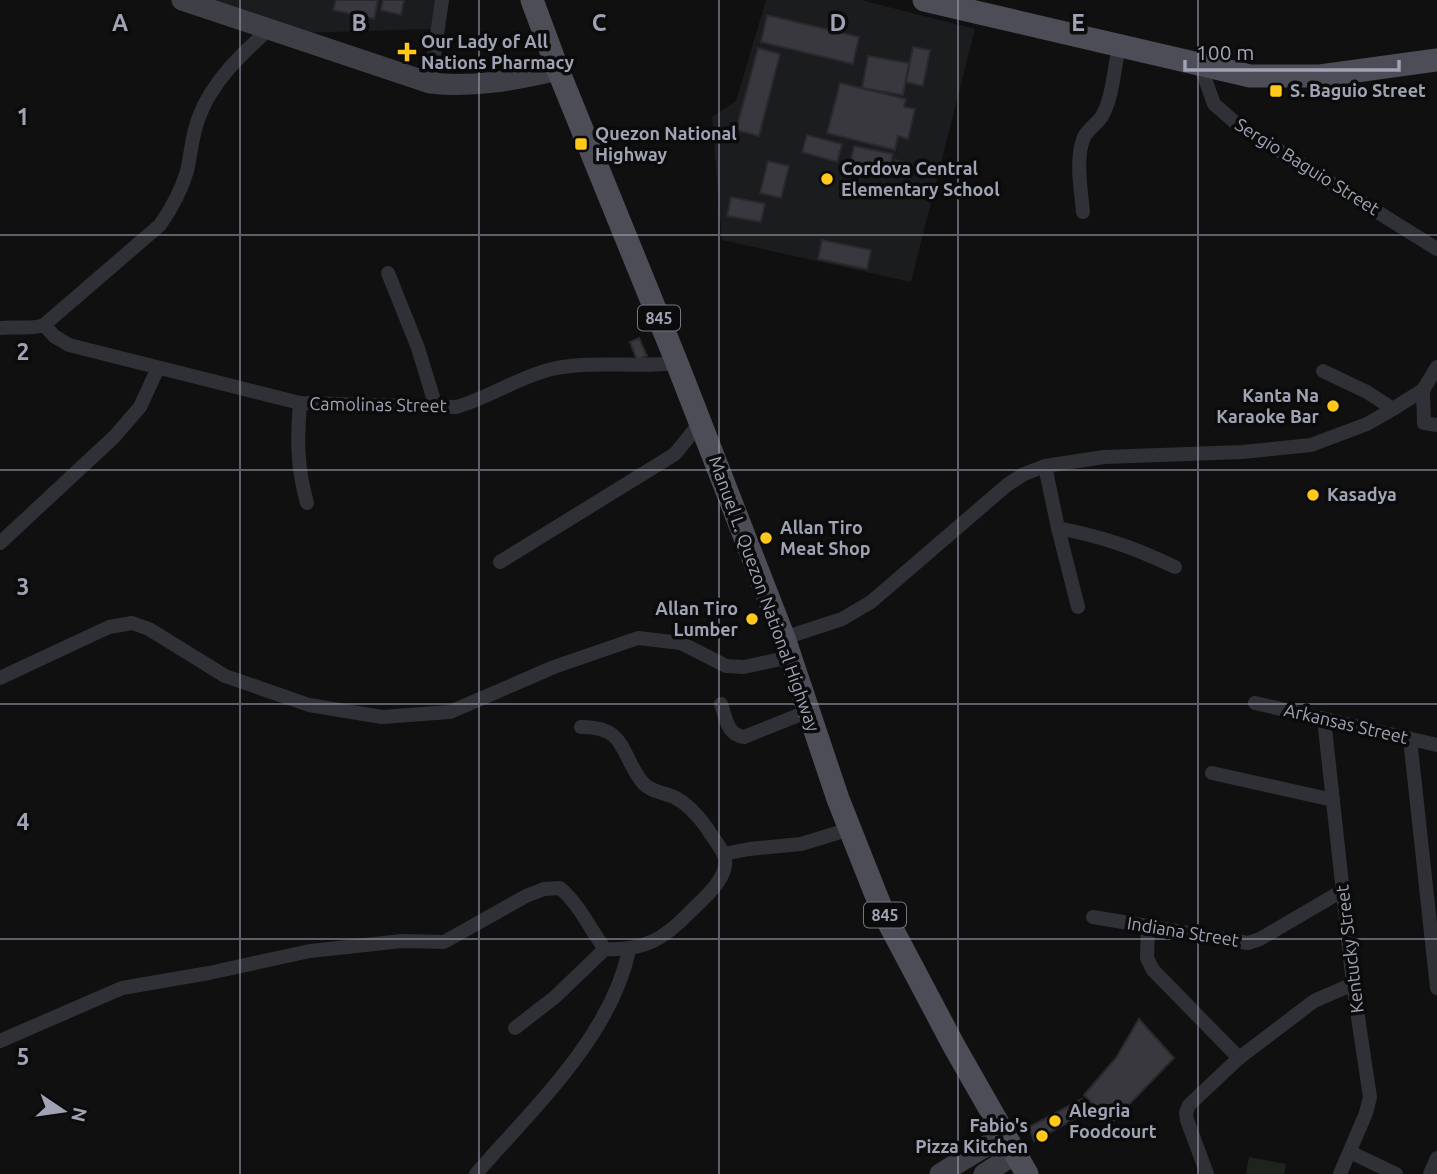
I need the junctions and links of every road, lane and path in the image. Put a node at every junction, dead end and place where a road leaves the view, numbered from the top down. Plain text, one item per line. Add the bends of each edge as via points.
1 (182, 0) edge
2 (442, 0) edge
3 (532, 0) edge
4 (925, 0) edge
5 (270, 28) junction
6 (1119, 47) junction
7 (1437, 60) edge
8 (1200, 65) junction
9 (558, 70) junction
10 (430, 83) junction
11 (1083, 212) dead end
12 (1437, 248) edge
13 (388, 273) dead end
14 (44, 325) junction
15 (0, 328) edge
16 (677, 363) junction
17 (1437, 367) edge
18 (158, 368) junction
19 (1323, 371) dead end
20 (1423, 390) junction
21 (300, 403) junction
22 (436, 407) junction
23 (1393, 410) junction
24 (700, 423) junction
25 (1437, 425) edge
26 (1045, 466) junction
27 (307, 503) dead end
28 (1058, 528) junction
29 (0, 543) edge
30 (500, 562) dead end
31 (1175, 567) dead end
32 (1078, 607) dead end
33 (787, 647) junction
34 (0, 678) edge
35 (1255, 703) dead end
36 (721, 704) dead end
37 (808, 711) junction
38 (1324, 719) junction
39 (581, 727) dead end
40 (1410, 738) junction
41 (1437, 745) edge
42 (1212, 773) dead end
43 (1332, 800) junction
44 (850, 829) junction
45 (724, 854) junction
46 (1342, 891) junction
47 (1093, 917) dead end
48 (1148, 926) junction
49 (605, 949) junction
50 (629, 950) junction
51 (1353, 984) junction
52 (1437, 988) edge
53 (515, 1028) dead end
54 (0, 1041) edge
55 (1239, 1058) junction
56 (1010, 1144) junction
57 (1350, 1152) junction
58 (1437, 1158) edge
59 (476, 1174) edge
60 (940, 1174) edge
61 (984, 1174) edge
62 (1027, 1174) edge
63 (1207, 1174) edge
64 (1340, 1174) edge
65 (1396, 1174) edge
66 (1430, 1174) edge

1 - 5 street
2 - 10 street
3 - 9 main road, Manuel L. Quezon National Highway / 845
4 - 6 main road
5 - 10 street
5 - 14 street via 211,90 174,205 160,225
6 - 8 main road
6 - 11 street via 1107,104 1084,137
7 - 8 main road via 1320,76 1250,76
8 - 12 street, Sergio Baguio Street via 1214,104 1238,125
9 - 10 street via 508,82
9 - 16 main road, Manuel L. Quezon National Highway / 845
13 - 22 street
14 - 15 street
14 - 18 street, Camolinas Street via 69,345
16 - 22 street, Camolinas Street via 550,370 474,402
16 - 24 main road, Manuel L. Quezon National Highway / 845
17 - 20 street
18 - 21 street, Camolinas Street
18 - 29 street via 141,407 114,437
19 - 23 street
20 - 23 street
20 - 25 street via 1424,423
21 - 22 street, Camolinas Street
21 - 27 street via 299,475
23 - 26 street via 1311,445 1104,457
24 - 30 street via 675,454
24 - 33 main road, Manuel L. Quezon National Highway / 845
26 - 28 street
26 - 33 street via 1007,485 871,602
28 - 31 street via 1132,547
28 - 32 street
33 - 34 street via 744,667 726,666 681,643 638,638 554,667 450,712 382,717 309,705 225,676 132,623 109,627
33 - 37 main road, Manuel L. Quezon National Highway / 845
35 - 38 street, Arkansas Street
36 - 37 street via 730,731 744,737
37 - 44 main road, Manuel L. Quezon National Highway / 845
38 - 40 street, Arkansas Street
38 - 43 street, Kentucky Street
39 - 45 street via 610,731 642,782 688,807
40 - 41 street, Arkansas Street
40 - 52 street
42 - 43 street
43 - 46 street, Kentucky Street
44 - 45 street via 801,844
44 - 56 main road, Manuel L. Quezon National Highway / 845 via 887,920
45 - 50 street via 721,878 709,895 670,932
46 - 48 street, Indiana Street via 1248,943
46 - 51 street, Kentucky Street
47 - 48 street, Indiana Street
48 - 55 street via 1147,958 1153,970
49 - 50 street
49 - 53 street
49 - 54 street via 572,898 560,888 544,889 444,943 402,941 310,951 122,988
50 - 59 street via 599,1023 560,1078
51 - 55 street via 1314,1001
51 - 57 street, Kentucky Street via 1370,1097
55 - 63 street via 1186,1113
56 - 60 street
56 - 61 street
56 - 62 main road, Manuel L. Quezon National Highway / 845
57 - 64 street, Kentucky Street
57 - 65 street
58 - 66 street

